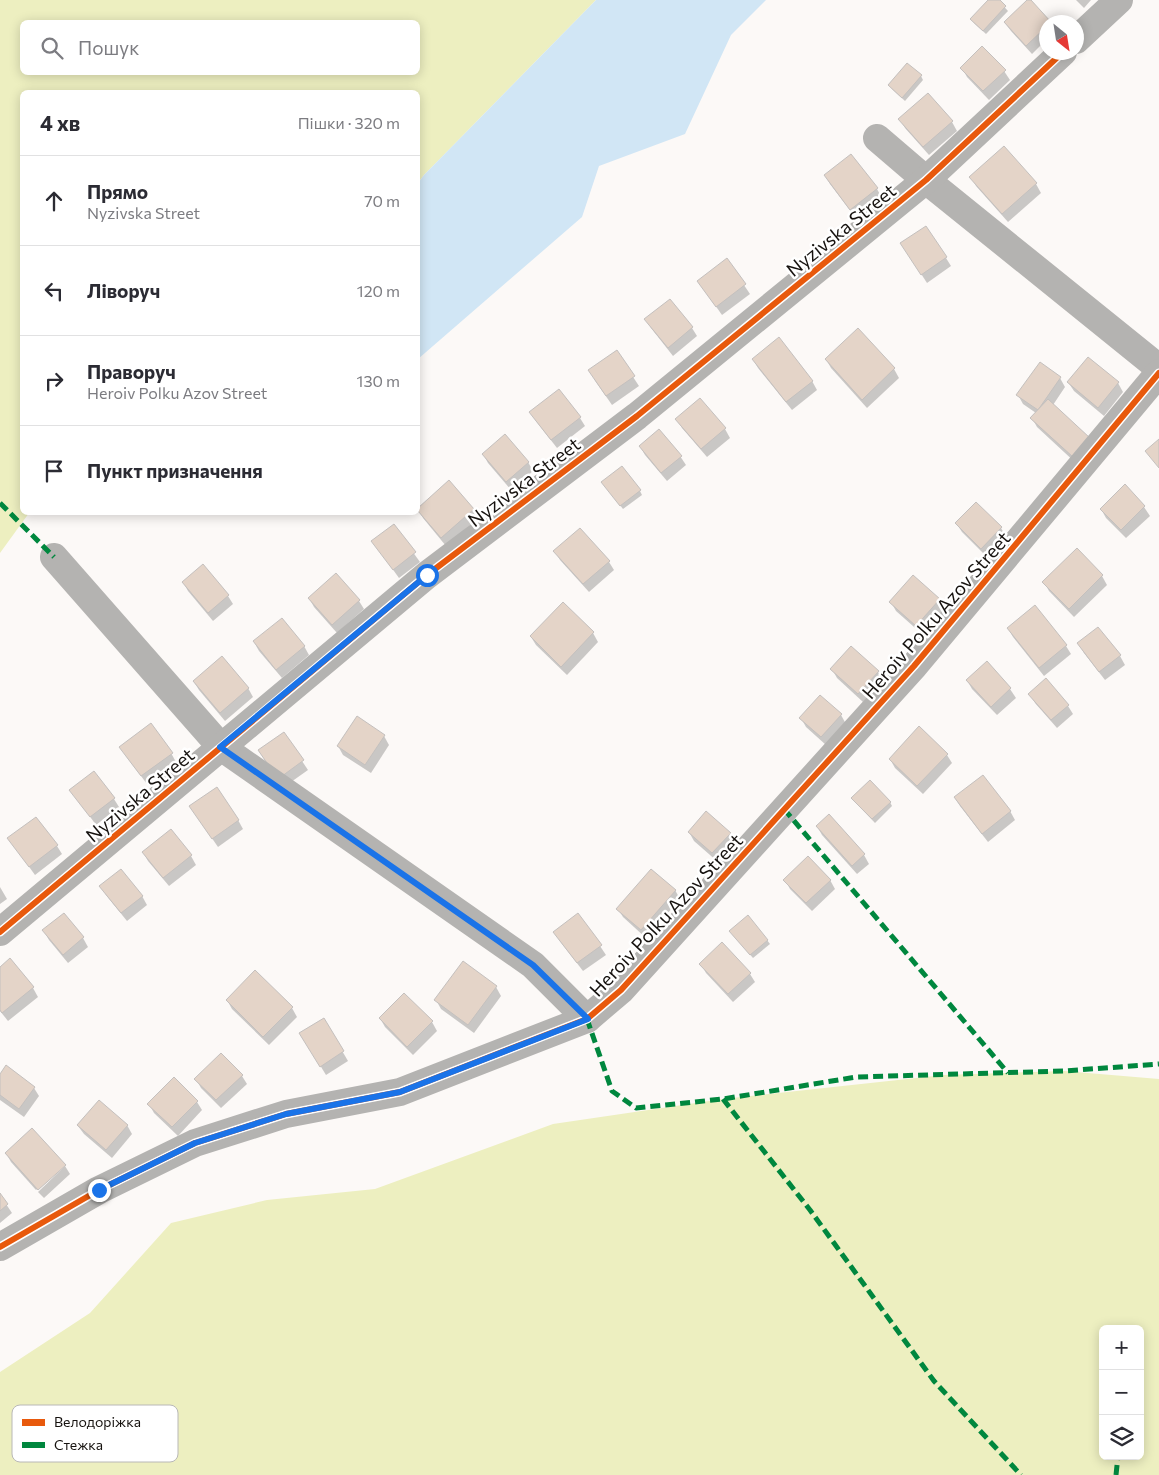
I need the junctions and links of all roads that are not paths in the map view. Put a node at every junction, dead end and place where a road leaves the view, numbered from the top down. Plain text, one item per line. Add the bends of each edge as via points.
1 (1119, 0) edge
2 (1084, 33) edge
3 (1054, 60) edge
4 (877, 138) dead end
5 (926, 180) junction
6 (1159, 368) edge
7 (1159, 373) edge
8 (54, 557) dead end
9 (220, 747) junction
10 (0, 932) edge
11 (588, 1019) junction
12 (0, 1247) edge

1 - 2 street
3 - 5 street, Nyzivska Street
4 - 5 street
5 - 6 street
5 - 9 street, Nyzivska Street via 637,416 427,575
7 - 11 street, Heroiv Polku Azov Street via 914,666 627,983
8 - 9 street
9 - 10 street, Nyzivska Street
9 - 11 street via 533,965
11 - 12 street, Heroiv Polku Azov Street via 400,1092 286,1114 195,1143 99,1190

